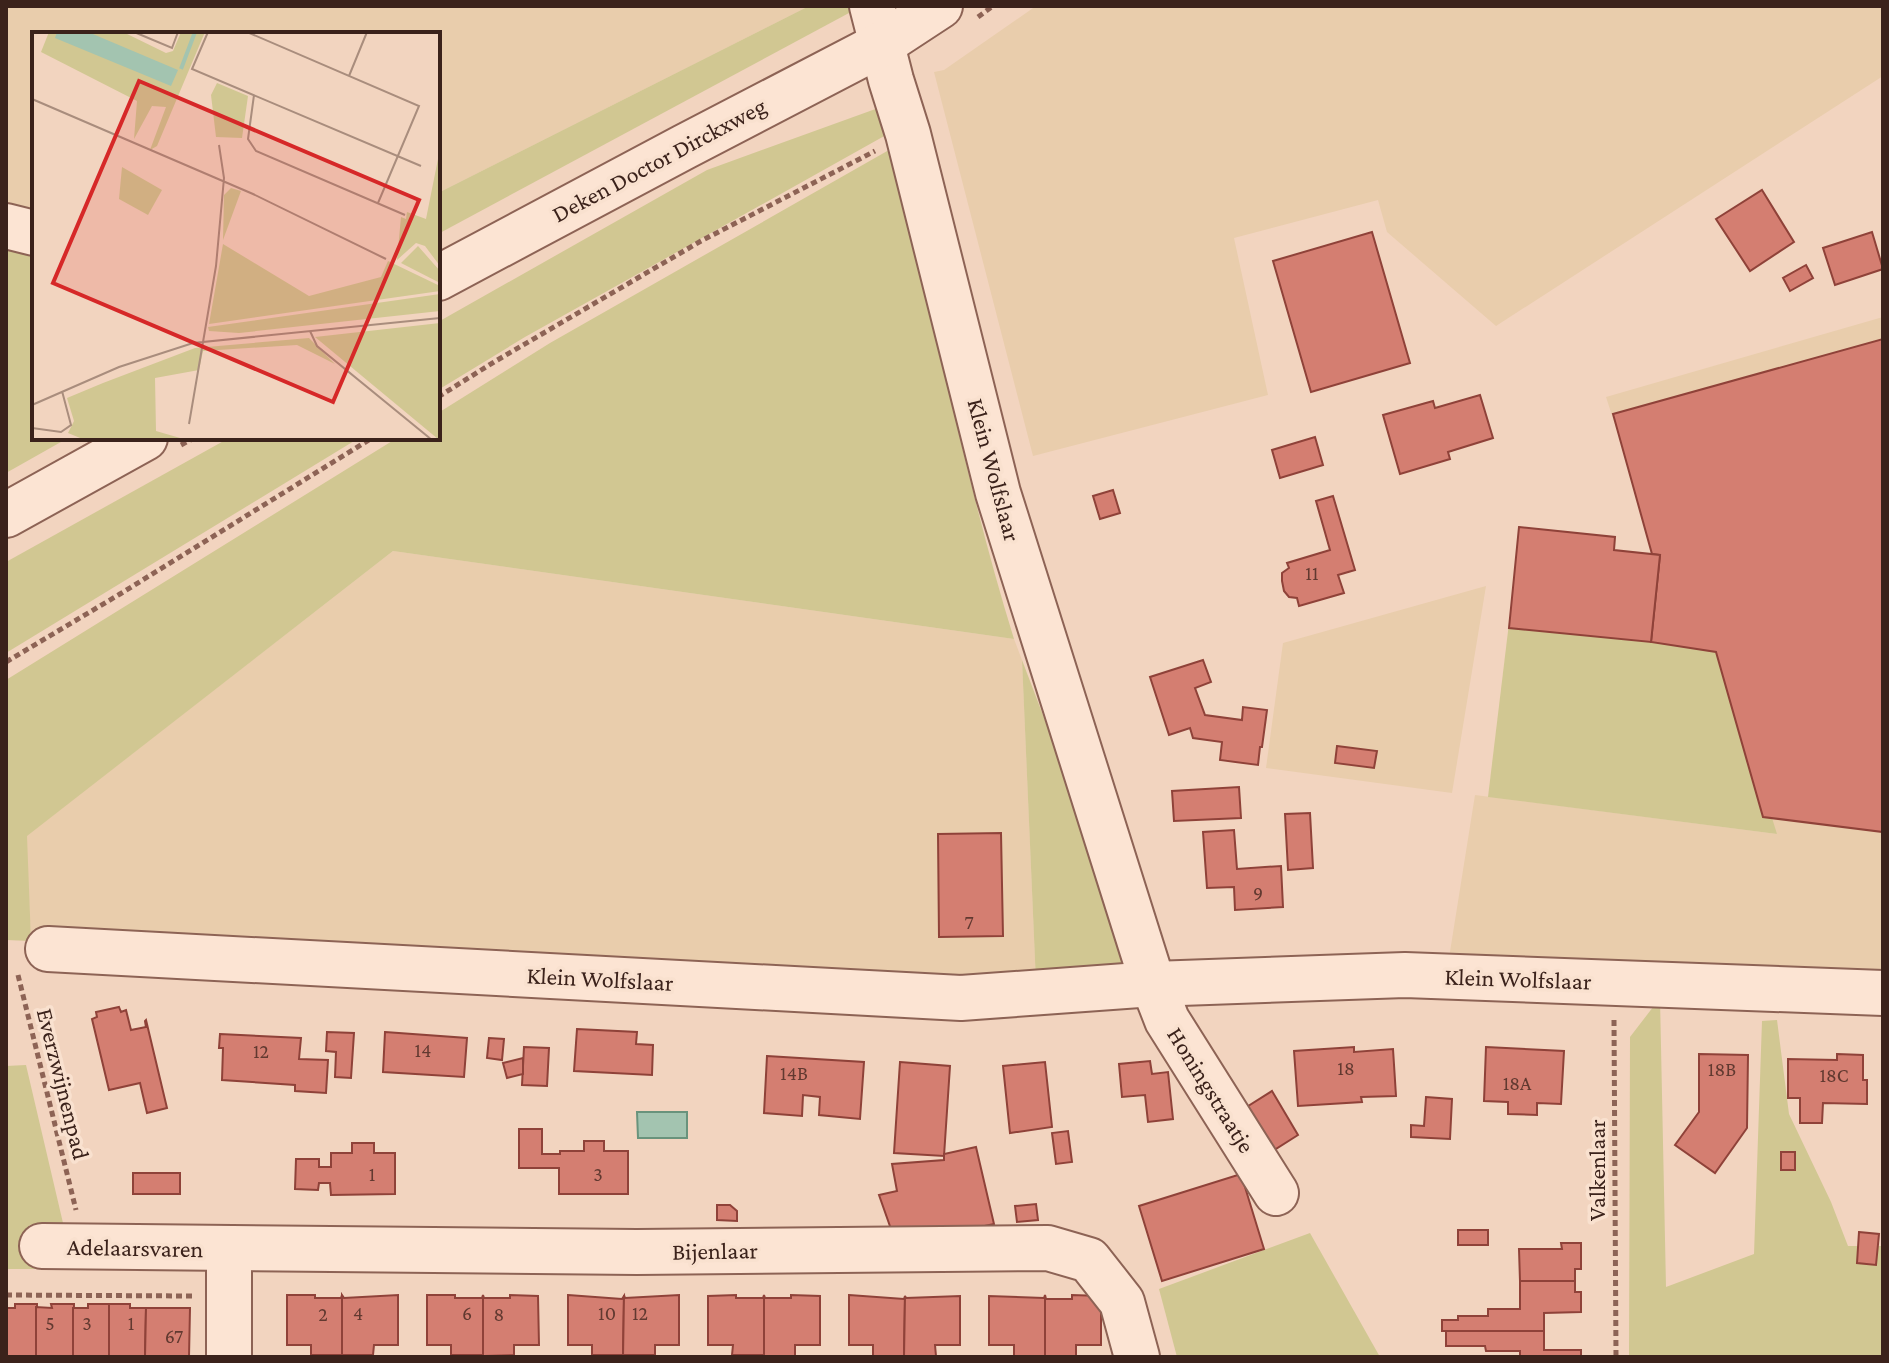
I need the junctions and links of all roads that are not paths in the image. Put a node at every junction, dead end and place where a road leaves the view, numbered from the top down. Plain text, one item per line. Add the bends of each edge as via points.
1 (940, 6) edge
2 (877, 25) edge
3 (6, 226) edge
4 (32, 232) edge
5 (440, 277) edge
6 (141, 440) edge
7 (6, 515) edge
8 (48, 949) road end
9 (1153, 984) junction
10 (1883, 993) edge
11 (1276, 1193) dead end
12 (42, 1246) dead end
13 (229, 1249) junction
14 (229, 1357) edge
15 (1137, 1357) edge

1 - 2 street, Deken Doctor Dirckxweg
2 - 5 street, Deken Doctor Dirckxweg via 698,139
2 - 9 street, Klein Wolfslaar via 998,493
3 - 4 street
6 - 7 street
8 - 9 street, Klein Wolfslaar via 961,998
9 - 10 street, Klein Wolfslaar via 1405,975
9 - 11 street, Honingstraatje via 1167,1020
12 - 13 street, Adelaarsvaren
13 - 14 street
13 - 15 street, Bijenlaar via 1048,1248 1089,1260 1122,1302

